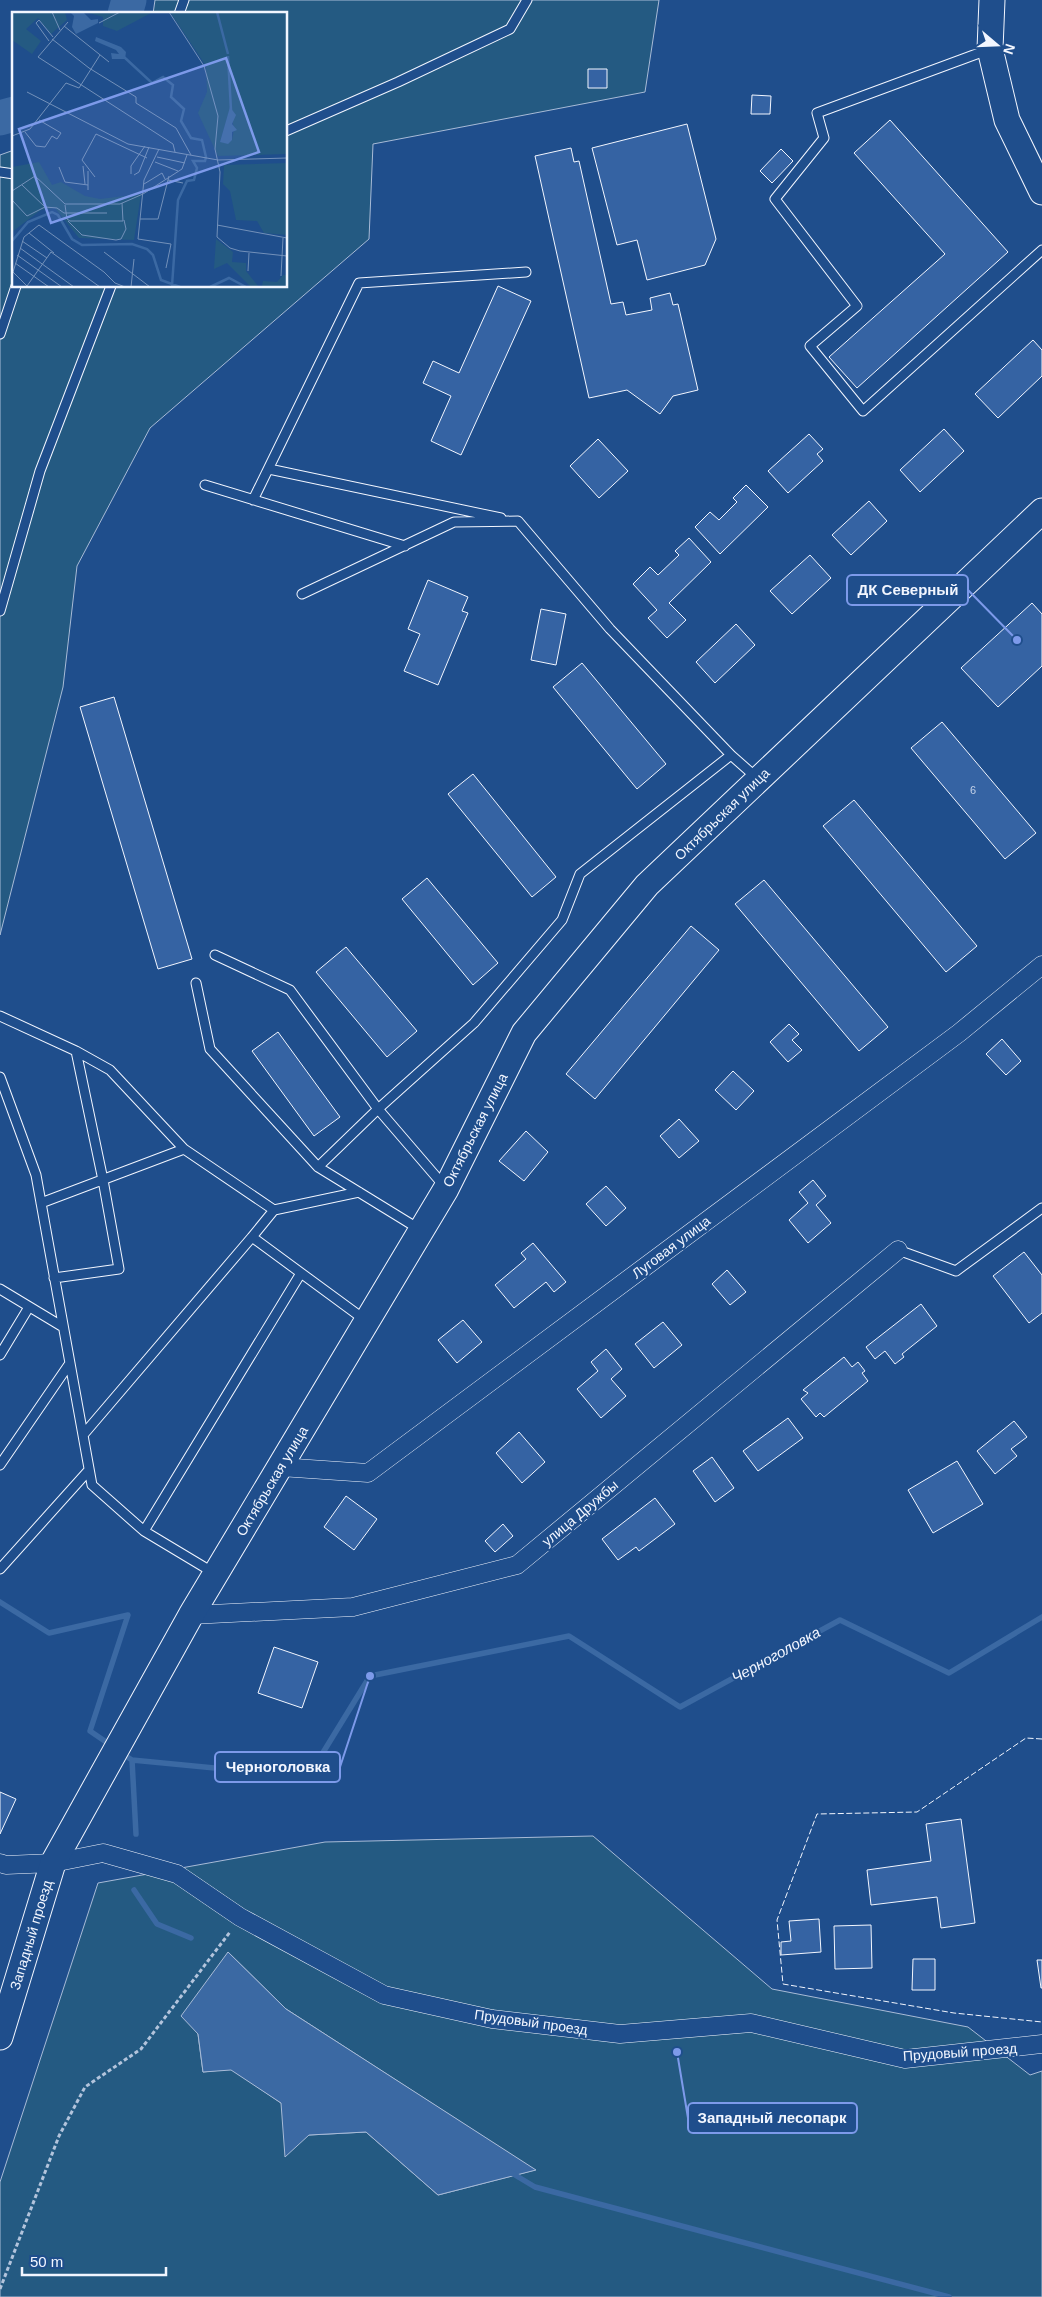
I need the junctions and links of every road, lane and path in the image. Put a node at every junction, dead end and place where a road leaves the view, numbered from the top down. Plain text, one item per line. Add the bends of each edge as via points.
1 (184, 0) edge
2 (527, 0) edge
3 (992, 0) edge
4 (180, 12) edge
5 (990, 49) junction
6 (288, 130) edge
7 (1042, 192) edge
8 (1042, 250) edge
9 (526, 272) dead end
10 (15, 288) edge
11 (111, 288) edge
12 (0, 334) edge
13 (268, 469) junction
14 (205, 485) dead end
15 (253, 500) junction
16 (1042, 511) edge
17 (518, 521) junction
18 (405, 546) junction
19 (302, 594) dead end
20 (0, 611) edge
21 (731, 755) junction
22 (758, 779) junction
23 (215, 955) dead end
24 (1042, 965) edge
25 (196, 984) dead end
26 (0, 1016) edge
27 (76, 1051) junction
28 (0, 1076) edge
29 (378, 1109) junction
30 (184, 1149) junction
31 (318, 1167) junction
32 (103, 1180) junction
33 (446, 1189) junction
34 (359, 1192) junction
35 (41, 1203) junction
36 (1042, 1208) edge
37 (274, 1210) junction
38 (422, 1230) junction
39 (252, 1237) junction
40 (898, 1250) joint
41 (301, 1273) junction
42 (54, 1278) junction
43 (0, 1289) edge
44 (29, 1307) junction
45 (367, 1321) junction
46 (63, 1327) junction
47 (0, 1355) edge
48 (70, 1363) junction
49 (82, 1435) junction
50 (0, 1465) edge
51 (280, 1467) junction
52 (89, 1470) junction
53 (144, 1531) junction
54 (0, 1569) edge
55 (216, 1574) junction
56 (191, 1615) junction
57 (53, 1863) junction
58 (0, 1864) edge
59 (240, 1917) junction
60 (0, 2037) edge
61 (1042, 2044) edge
62 (0, 2289) edge

1 - 4 lane
2 - 6 lane via 510,29
3 - 5 street
5 - 7 street via 1007,120
5 - 8 lane via 817,113 824,138 775,199 857,306 810,346 863,410
9 - 13 lane via 359,283
10 - 12 lane
11 - 20 lane via 40,471
13 - 15 lane
13 - 17 lane
14 - 15 lane
15 - 18 lane
16 - 22 street, Октябрьская улица
17 - 18 lane via 454,522
17 - 21 lane via 610,628
18 - 19 lane
21 - 22 lane
21 - 29 lane via 580,874 562,920 474,1023
22 - 33 street, Октябрьская улица via 646,885 524,1034
23 - 29 lane via 290,990
24 - 51 street, Луговая улица via 959,1033 368,1473
25 - 31 lane via 210,1050
26 - 27 lane
27 - 30 lane via 110,1070
27 - 32 lane
28 - 35 lane via 36,1175
29 - 31 lane
29 - 33 lane
30 - 32 lane
30 - 37 lane
31 - 34 lane
32 - 35 lane
32 - 42 lane via 119,1269
33 - 38 street, Октябрьская улица
34 - 37 lane
34 - 38 lane
35 - 42 lane
36 - 40 lane via 956,1271
37 - 39 lane
38 - 45 street, Октябрьская улица
39 - 41 lane
39 - 49 lane
40 - 56 street, улица Дружбы via 517,1565 353,1607
41 - 45 lane
41 - 53 lane
42 - 46 lane
43 - 44 lane
44 - 46 lane
44 - 47 lane
45 - 51 street, Октябрьская улица
46 - 48 lane
48 - 49 lane
48 - 50 lane
49 - 52 lane
51 - 55 street, Октябрьская улица
52 - 53 lane via 92,1485
52 - 54 lane
53 - 55 lane
55 - 56 street, Октябрьская улица
56 - 57 street, Октябрьская улица
57 - 58 street, Прудовый проезд
57 - 59 street, Прудовый проезд via 103,1853 177,1874
57 - 60 street, Западный проезд
59 - 61 street, Прудовый проезд via 384,1995 492,2019 620,2034 751,2023 905,2059
59 - 62 path via 141,2049 85,2087 59,2136

